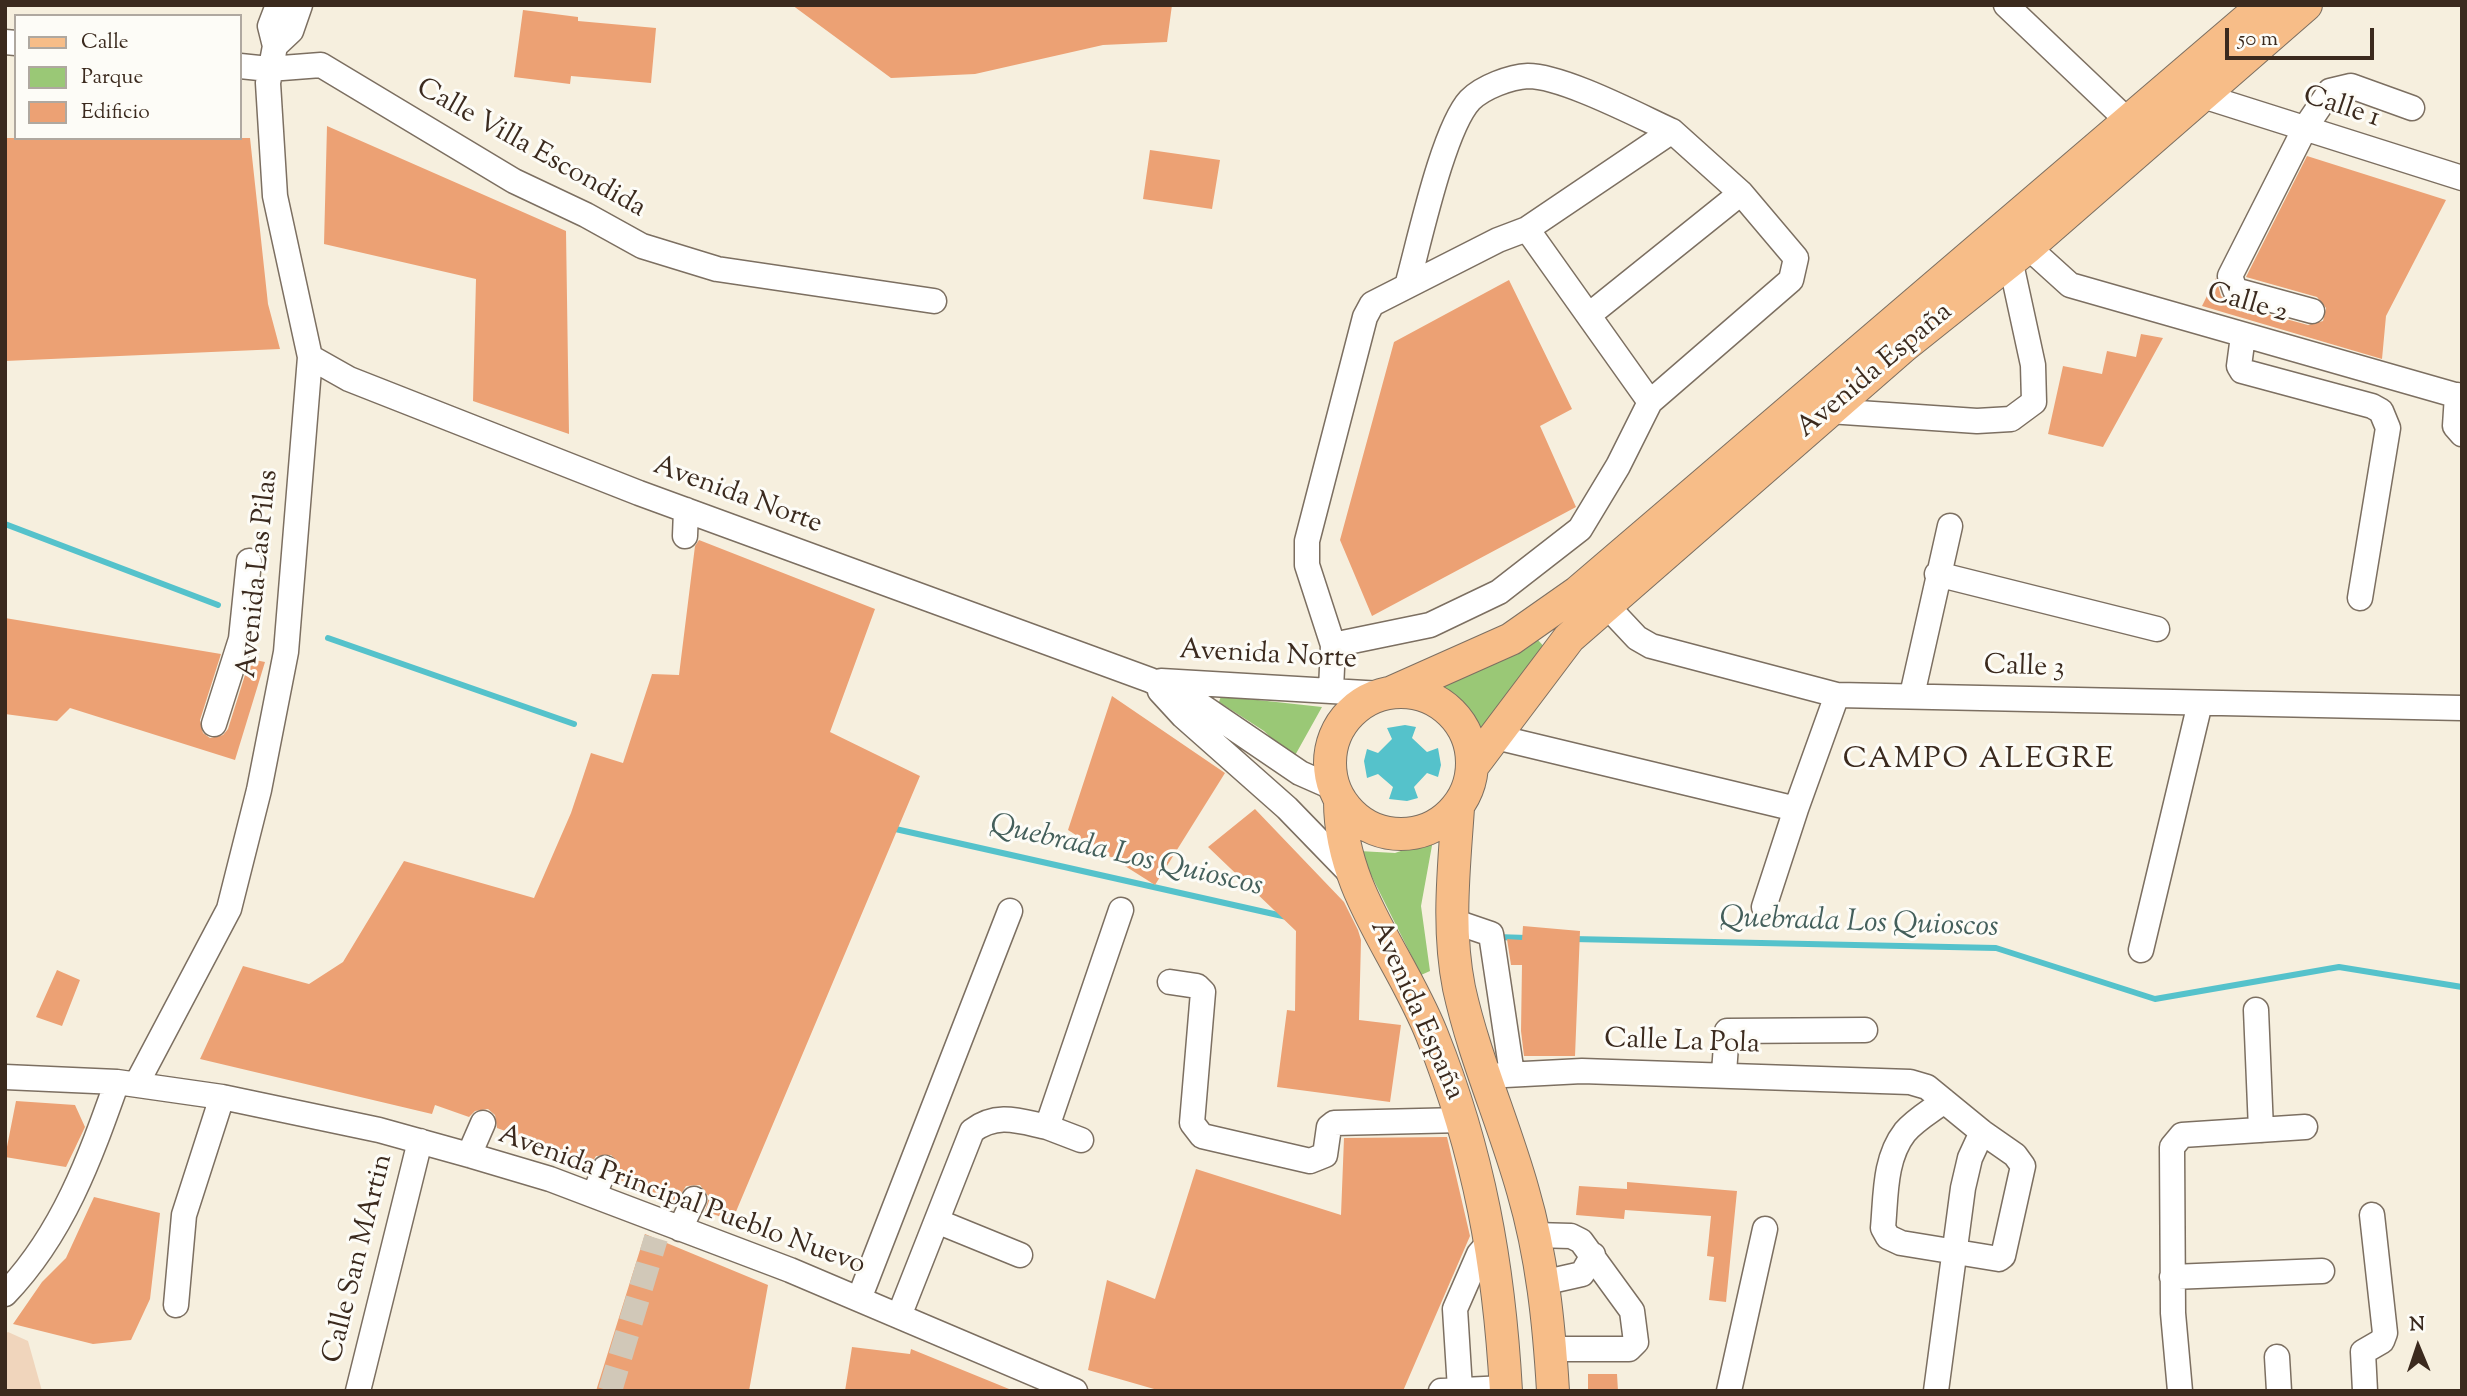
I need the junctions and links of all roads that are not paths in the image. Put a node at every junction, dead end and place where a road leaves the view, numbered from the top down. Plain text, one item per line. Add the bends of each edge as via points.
1 (278, 5) edge
2 (300, 5) edge
3 (2006, 5) edge
4 (2264, 5) edge
5 (2306, 5) edge
6 (272, 58) junction
7 (242, 66) edge
8 (2203, 96) junction
9 (2412, 108) dead end
10 (2128, 121) junction
11 (2305, 128) junction
12 (1672, 131) junction
13 (2462, 178) edge
14 (1741, 193) junction
15 (1527, 229) junction
16 (2019, 253) junction
17 (1407, 286) junction
18 (934, 301) dead end
19 (2312, 311) dead end
20 (1589, 316) junction
21 (2243, 336) junction
22 (310, 357) junction
23 (2459, 396) edge
24 (1650, 402) junction
25 (1829, 411) junction
26 (2462, 434) edge
27 (686, 510) junction
28 (1950, 526) dead end
29 (685, 536) dead end
30 (249, 561) dead end
31 (1937, 574) junction
32 (2360, 598) dead end
33 (1606, 605) junction
34 (2157, 629) dead end
35 (1333, 645) junction
36 (1150, 680) junction
37 (1331, 690) junction
38 (1387, 693) junction
39 (1838, 695) junction
40 (1912, 695) junction
41 (2200, 703) junction
42 (2462, 708) edge
43 (214, 724) dead end
44 (1496, 737) junction
45 (1474, 764) junction
46 (1337, 794) junction
47 (1458, 808) junction
48 (1796, 809) junction
49 (1352, 875) junction
50 (1764, 907) dead end
51 (1121, 910) dead end
52 (1010, 911) dead end
53 (1450, 920) junction
54 (2141, 950) dead end
55 (1170, 982) dead end
56 (2256, 1010) dead end
57 (1865, 1030) dead end
58 (1724, 1073) junction
59 (1499, 1075) junction
60 (5, 1077) edge
61 (127, 1082) junction
62 (222, 1097) junction
63 (1944, 1101) junction
64 (1463, 1120) junction
65 (483, 1123) dead end
66 (1047, 1127) junction
67 (2305, 1127) dead end
68 (2261, 1130) junction
69 (1982, 1132) junction
70 (1081, 1140) dead end
71 (420, 1141) junction
72 (468, 1154) junction
73 (605, 1168) dead end
74 (594, 1195) junction
75 (694, 1199) dead end
76 (2372, 1215) dead end
77 (939, 1222) junction
78 (1765, 1229) dead end
79 (665, 1230) junction
80 (1534, 1235) junction
81 (1491, 1240) junction
82 (1956, 1254) junction
83 (1020, 1255) dead end
84 (1593, 1255) junction
85 (2322, 1271) dead end
86 (2172, 1277) junction
87 (1542, 1283) junction
88 (5, 1294) edge
89 (859, 1299) junction
90 (176, 1305) dead end
91 (900, 1316) junction
92 (1550, 1349) junction
93 (2277, 1357) dead end
94 (1506, 1389) edge
95 (1451, 1390) edge
96 (358, 1391) edge
97 (1075, 1391) edge
98 (1553, 1391) edge
99 (1729, 1391) edge
100 (1936, 1391) edge
101 (2180, 1391) edge
102 (2279, 1391) edge
103 (2365, 1391) edge

1 - 6 street, Avenida Las Pilas via 270,26
2 - 6 street
3 - 10 street
4 - 10 main road, Avenida España
5 - 8 main road, Avenida España
6 - 7 street, Calle Villa Escondida
6 - 18 street, Calle Villa Escondida via 321,65 514,181 642,246 717,269
6 - 22 street, Avenida Las Pilas via 275,196
8 - 11 street, Calle 1
8 - 16 main road, Avenida España
9 - 11 street via 2341,86 2330,91
10 - 38 main road, Avenida España via 1578,592 1511,639
11 - 13 street, Calle 1
11 - 19 street via 2230,276 2235,290
12 - 14 street
12 - 15 street
12 - 17 street via 1583,91 1529,76 1494,85 1471,99 1454,123
14 - 20 street
14 - 24 street via 1796,258 1791,280
15 - 17 street
15 - 20 street
16 - 21 street, Calle 2 via 2070,285
16 - 25 main road, Avenida España
16 - 25 street via 2034,402 2011,419 1977,421
17 - 35 street via 1372,304 1365,317 1307,541 1307,565
20 - 24 street
21 - 23 street, Calle 2
21 - 32 street via 2242,371 2372,406 2386,418
22 - 27 street, Avenida Norte via 349,379
22 - 61 street, Avenida Las Pilas via 286,652 250,832 229,909
23 - 26 street via 2455,426
24 - 35 street via 1580,529 1499,592 1430,625
25 - 33 main road, Avenida España
27 - 29 street
27 - 36 street, Avenida Norte
28 - 31 street
30 - 43 street via 241,639
31 - 34 street
31 - 40 street
33 - 39 street, Calle 3 via 1637,638 1651,646
33 - 44 main road, Avenida España via 1569,638
35 - 37 street
36 - 37 street, Avenida Norte
36 - 46 street, Avenida Norte via 1197,703
36 - 49 street
37 - 38 street, Avenida Norte
38 - 45 main road via 1412,692 1449,709 1467,734
38 - 46 main road via 1360,704 1343,721 1329,765
39 - 40 street, Calle 3
39 - 48 street
40 - 41 street, Calle 3
41 - 42 street, Calle 3
41 - 54 street
44 - 45 main road, Avenida España
44 - 48 street
45 - 47 main road
46 - 47 main road via 1355,818 1375,830 1397,835 1441,823
46 - 49 main road, Avenida España via 1340,832
47 - 53 main road, Avenida España
48 - 50 street
49 - 64 main road, Avenida España via 1431,1032
51 - 66 street
52 - 89 street
53 - 59 main road, Avenida España via 1470,1028
53 - 59 street via 1491,934
55 - 64 street via 1197,986 1203,992 1192,1123 1202,1136 1310,1161 1325,1155 1334,1123
56 - 68 street
57 - 58 street via 1717,1031
58 - 59 street, Calle La Pola
58 - 63 street, Calle La Pola via 1910,1082 1927,1087
59 - 80 main road, Avenida España
60 - 61 street, Avenida Principal Pueblo Nuevo
61 - 62 street, Avenida Principal Pueblo Nuevo
61 - 88 street, Avenida Las Pilas via 45,1247
62 - 71 street, Avenida Principal Pueblo Nuevo
62 - 90 street via 184,1215
63 - 69 street, Calle La Pola
63 - 82 street via 1906,1131 1889,1162 1883,1228 1888,1237 1901,1243
64 - 81 main road, Avenida España
65 - 72 street
66 - 70 street
66 - 77 street via 993,1118 972,1131
67 - 68 street
68 - 86 street via 2182,1135 2172,1147
69 - 82 street via 1963,1188
69 - 82 street, Calle La Pola via 2023,1166 2003,1256 1994,1261
71 - 72 street, Avenida Principal Pueblo Nuevo
71 - 96 street, Calle San MArtin
72 - 74 street, Avenida Principal Pueblo Nuevo
73 - 74 street
74 - 79 street, Avenida Principal Pueblo Nuevo
75 - 79 street
76 - 103 street via 2385,1333 2382,1341 2363,1352
77 - 83 street
77 - 91 street
78 - 99 street
79 - 89 street, Avenida Principal Pueblo Nuevo
80 - 84 street via 1571,1236
80 - 87 main road, Avenida España
81 - 94 main road, Avenida España
81 - 95 street via 1479,1254 1455,1309
82 - 100 street
84 - 87 street via 1582,1274
84 - 92 street via 1632,1311 1636,1342 1629,1349
85 - 86 street
86 - 101 street
87 - 92 main road, Avenida España
89 - 91 street, Avenida Principal Pueblo Nuevo
91 - 97 street, Avenida Principal Pueblo Nuevo
92 - 98 main road, Avenida España
93 - 102 street
94 - 95 street

